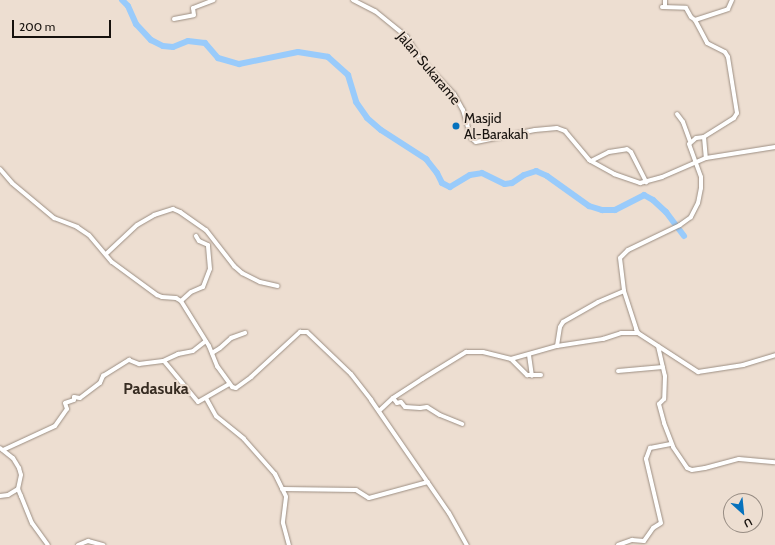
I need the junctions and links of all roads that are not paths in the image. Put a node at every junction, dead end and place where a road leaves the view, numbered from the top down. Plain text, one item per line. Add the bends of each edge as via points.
1 (214, 0) edge
2 (353, 0) edge
3 (665, 0) edge
4 (732, 0) edge
5 (174, 20) dead end
6 (695, 20) junction
7 (677, 114) dead end
8 (704, 137) junction
9 (690, 142) junction
10 (775, 147) edge
11 (706, 158) junction
12 (591, 160) junction
13 (695, 161) junction
14 (0, 169) edge
15 (646, 182) junction
16 (196, 236) dead end
17 (106, 254) junction
18 (278, 286) dead end
19 (624, 291) junction
20 (181, 301) junction
21 (245, 333) dead end
22 (638, 333) junction
23 (206, 341) junction
24 (557, 346) junction
25 (658, 346) junction
26 (212, 352) junction
27 (529, 355) junction
28 (775, 355) edge
29 (511, 359) junction
30 (164, 360) junction
31 (663, 367) junction
32 (618, 372) dead end
33 (532, 376) junction
34 (541, 376) dead end
35 (229, 384) junction
36 (206, 398) junction
37 (393, 398) junction
38 (379, 411) junction
39 (462, 424) dead end
40 (671, 444) junction
41 (2, 449) edge
42 (775, 462) edge
43 (428, 482) junction
44 (18, 489) junction
45 (282, 489) junction
46 (0, 496) edge
47 (48, 545) edge
48 (78, 545) edge
49 (103, 545) edge
50 (289, 545) edge
51 (467, 545) edge
52 (618, 545) edge

1 - 5 street via 193,8 194,15
2 - 12 street, Jalan Sukarame via 375,11 407,37 419,57 460,102 469,133 474,141 479,143 535,130 557,128 565,131
3 - 6 street via 664,7 686,8
4 - 6 street via 728,8
6 - 8 street via 707,44 725,52 728,57 737,113 734,118
7 - 9 street via 683,122
8 - 9 street
8 - 11 street
9 - 13 street
10 - 11 street
11 - 13 street
12 - 15 street, Jalan Sukarame via 635,183
12 - 15 street via 609,152 627,149
13 - 15 street
13 - 19 street via 701,177 701,188 698,203 691,216 680,225 621,255 620,270
14 - 17 street via 12,183 54,218 89,235
16 - 20 street via 199,241 208,245 210,269 203,287 192,291
17 - 18 street via 137,225 154,215 173,210 206,230 242,273 260,282
17 - 20 street via 112,262 157,295
19 - 22 street
19 - 24 street via 563,322
20 - 23 street
21 - 26 street via 231,338
22 - 24 street via 621,333 603,339
22 - 25 street
23 - 26 street
23 - 30 street via 193,351
24 - 27 street
25 - 28 street via 694,371 702,372 743,365
25 - 31 street
26 - 35 street via 217,366
27 - 29 street
27 - 33 street
29 - 33 street via 523,373
29 - 37 street via 483,352 466,352
30 - 36 street via 195,400 199,402
30 - 41 street via 138,364 129,360 103,376 100,383 80,398 65,403 67,410 55,426
31 - 32 street
31 - 40 street via 664,399 659,404
33 - 34 street
35 - 36 street
35 - 38 street via 234,388 241,385 303,331 351,374
36 - 45 street via 216,416 244,439 274,472
37 - 38 street
37 - 39 street via 405,407 427,407
38 - 43 street
40 - 42 street via 690,470 739,459
40 - 52 street via 650,448 646,457 661,523 652,528 644,540 632,540
41 - 44 street via 13,458 19,468
43 - 45 street via 369,498 356,490
43 - 51 street
44 - 46 street
44 - 47 street via 32,523
45 - 50 street via 286,499 284,524
48 - 49 street via 88,541

